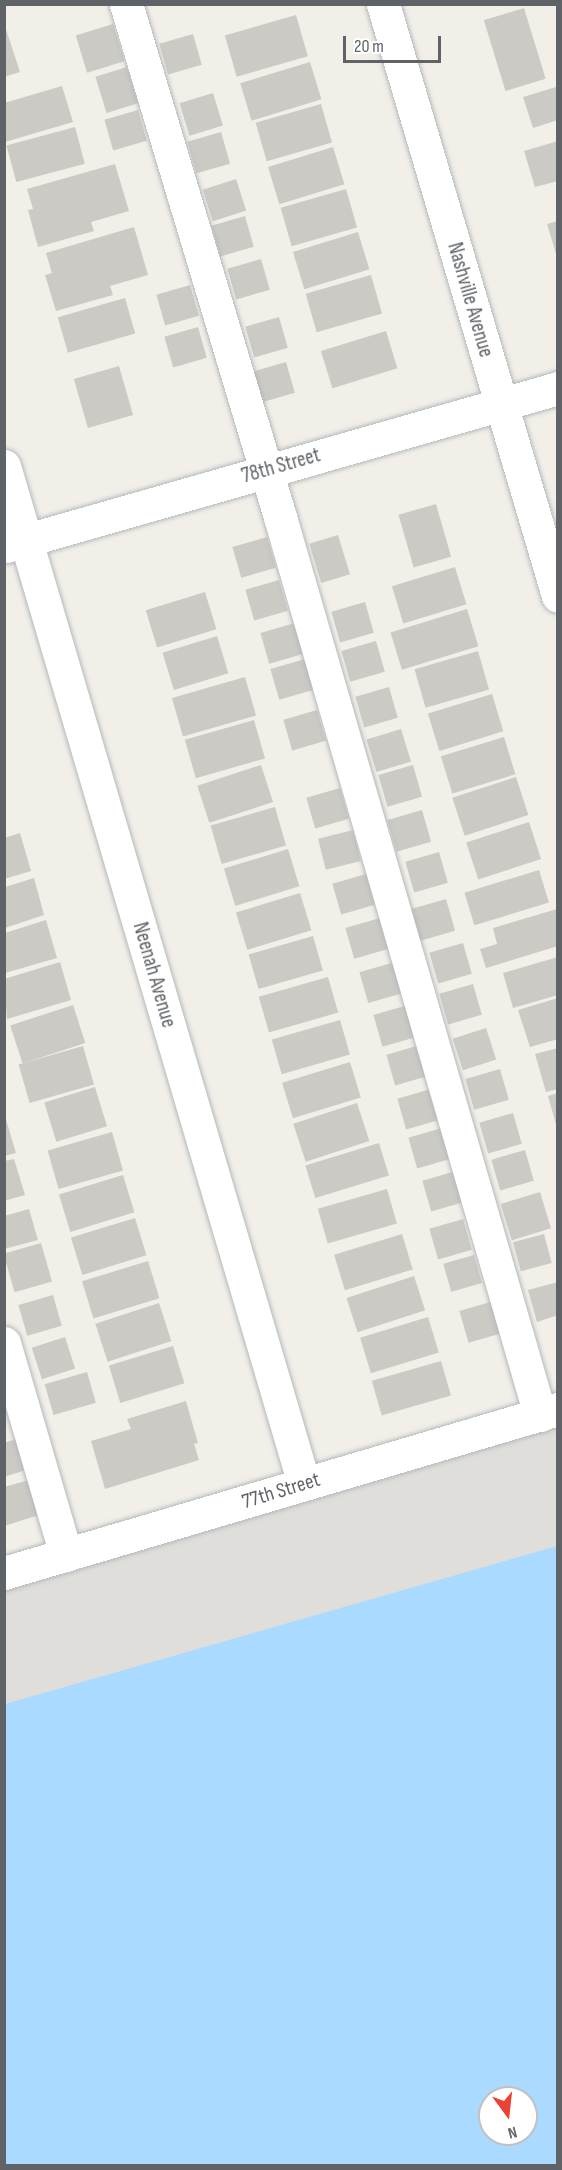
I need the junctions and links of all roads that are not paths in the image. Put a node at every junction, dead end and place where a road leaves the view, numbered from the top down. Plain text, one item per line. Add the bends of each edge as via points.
1 (126, 4) edge
2 (383, 4) edge
3 (558, 388) edge
4 (501, 404) junction
5 (4, 466) edge
6 (266, 469) junction
7 (15, 543) edge
8 (558, 596) edge
9 (4, 1343) edge
10 (549, 1412) edge
11 (304, 1484) junction
12 (66, 1556) junction
13 (4, 1573) edge

1 - 6 street
2 - 4 street, Nashville Avenue
3 - 4 street, 78th Street
4 - 6 street, 78th Street
4 - 8 street, Nashville Avenue
5 - 7 street, Neenah Avenue
6 - 7 street, 78th Street
6 - 10 street
7 - 11 street, Neenah Avenue
9 - 12 street
10 - 11 street, 77th Street
11 - 12 street, 77th Street
12 - 13 street, 77th Street

